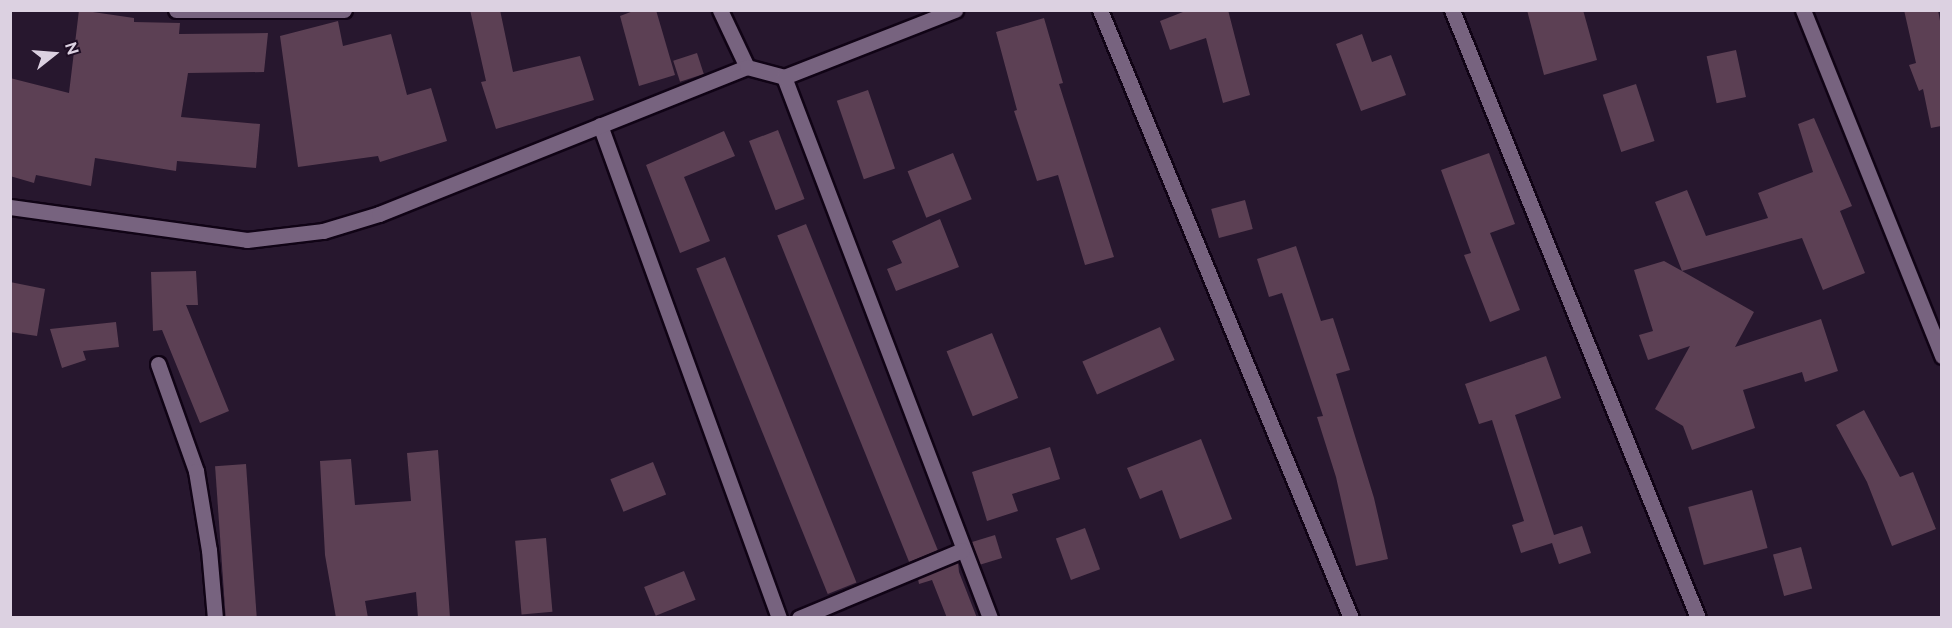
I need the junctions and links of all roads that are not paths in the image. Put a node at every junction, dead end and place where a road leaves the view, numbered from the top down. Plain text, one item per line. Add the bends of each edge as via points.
1 (176, 10) edge
2 (344, 10) edge
3 (720, 10) edge
4 (955, 10) edge
5 (1100, 10) edge
6 (1452, 10) edge
7 (1803, 10) edge
8 (747, 67) junction
9 (784, 77) junction
10 (600, 125) junction
11 (10, 207) edge
12 (1941, 356) edge
13 (158, 364) dead end
14 (962, 550) junction
15 (215, 618) edge
16 (780, 618) edge
17 (799, 618) edge
18 (990, 618) edge
19 (1351, 618) edge
20 (1698, 618) edge

1 - 2 street
3 - 8 street
4 - 9 street
5 - 19 street
6 - 20 street
7 - 12 street
8 - 9 street
8 - 10 street
9 - 14 street
10 - 11 street via 379,214 323,231 246,240
10 - 16 street
13 - 15 street via 196,471
14 - 17 street
14 - 18 street

